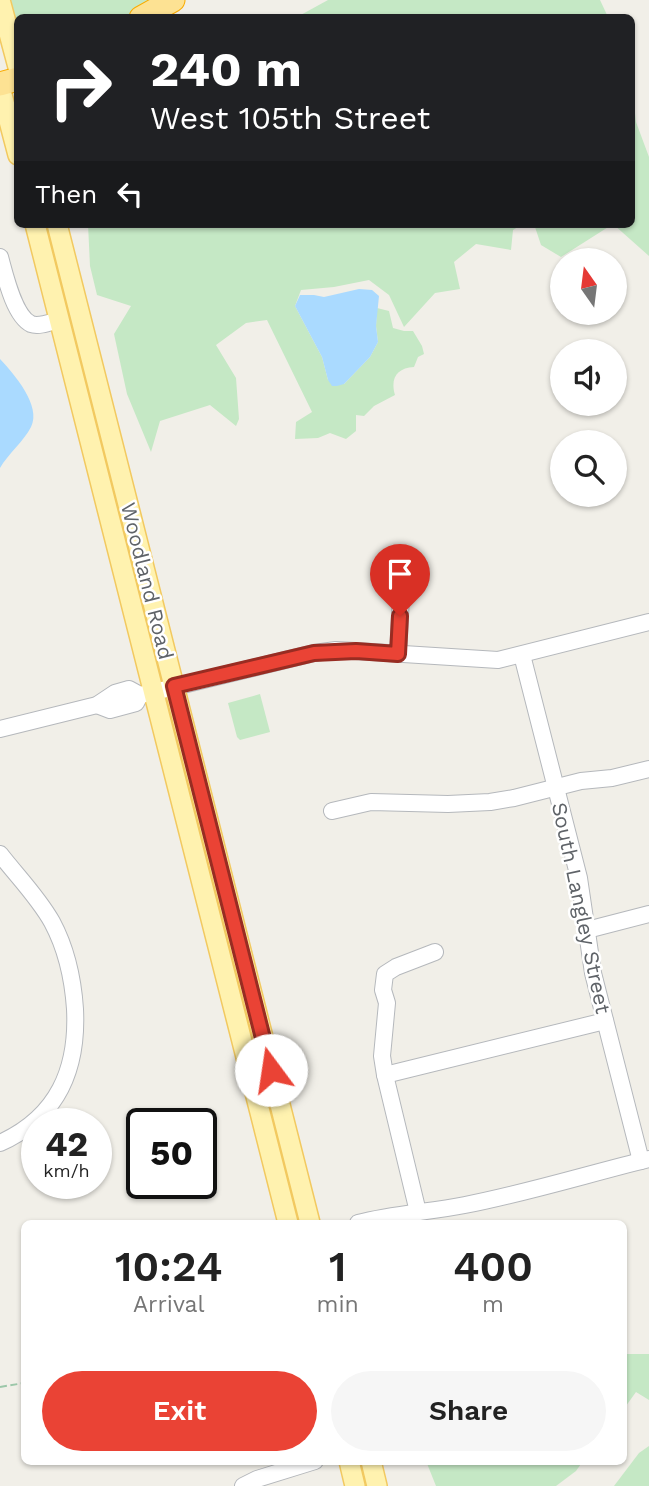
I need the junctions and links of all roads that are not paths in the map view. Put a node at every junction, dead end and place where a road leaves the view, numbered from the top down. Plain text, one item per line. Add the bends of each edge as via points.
1 (0, 0) edge
2 (173, 0) edge
3 (148, 14) edge
4 (14, 52) edge
5 (0, 85) edge
6 (14, 139) edge
7 (36, 228) edge
8 (58, 228) edge
9 (0, 257) edge
10 (59, 320) junction
11 (68, 354) junction
12 (96, 379) junction
13 (401, 597) dead end
14 (649, 622) edge
15 (398, 654) junction
16 (522, 655) junction
17 (174, 686) junction
18 (147, 693) junction
19 (0, 729) edge
20 (649, 769) edge
21 (556, 787) junction
22 (332, 811) dead end
23 (0, 854) edge
24 (649, 914) edge
25 (587, 930) junction
26 (435, 952) dead end
27 (605, 1021) junction
28 (385, 1075) junction
29 (0, 1143) edge
30 (645, 1160) edge
31 (418, 1212) junction
32 (287, 1220) edge
33 (309, 1220) edge
34 (374, 1220) edge
35 (302, 1465) edge
36 (350, 1465) edge
37 (372, 1465) edge
38 (243, 1486) edge
39 (355, 1486) edge
40 (377, 1486) edge

1 - 4 main road
2 - 3 highway
5 - 6 main road
7 - 10 main road, Woodland Road
8 - 12 main road, Woodland Road
9 - 10 street via 13,299 29,323
10 - 11 main road, Woodland Road
11 - 12 main road
11 - 18 main road, Woodland Road
12 - 17 main road, Woodland Road
13 - 15 street
14 - 16 street
15 - 16 street via 498,660
15 - 17 street via 314,653
16 - 21 street, South Langley Street
17 - 18 street
17 - 33 main road, Woodland Road
18 - 19 street via 129,689 97,705
18 - 32 main road, Woodland Road
20 - 21 street
21 - 22 street via 490,802 371,802
21 - 25 street, South Langley Street
23 - 29 street via 51,920 69,966 75,1020 70,1069 59,1092 30,1125
24 - 25 street
25 - 27 street, South Langley Street
26 - 28 street via 385,974
27 - 28 street
27 - 30 street, South Langley Street
28 - 31 street
30 - 31 street via 464,1206
31 - 34 street
35 - 38 street
36 - 39 main road
37 - 40 main road

